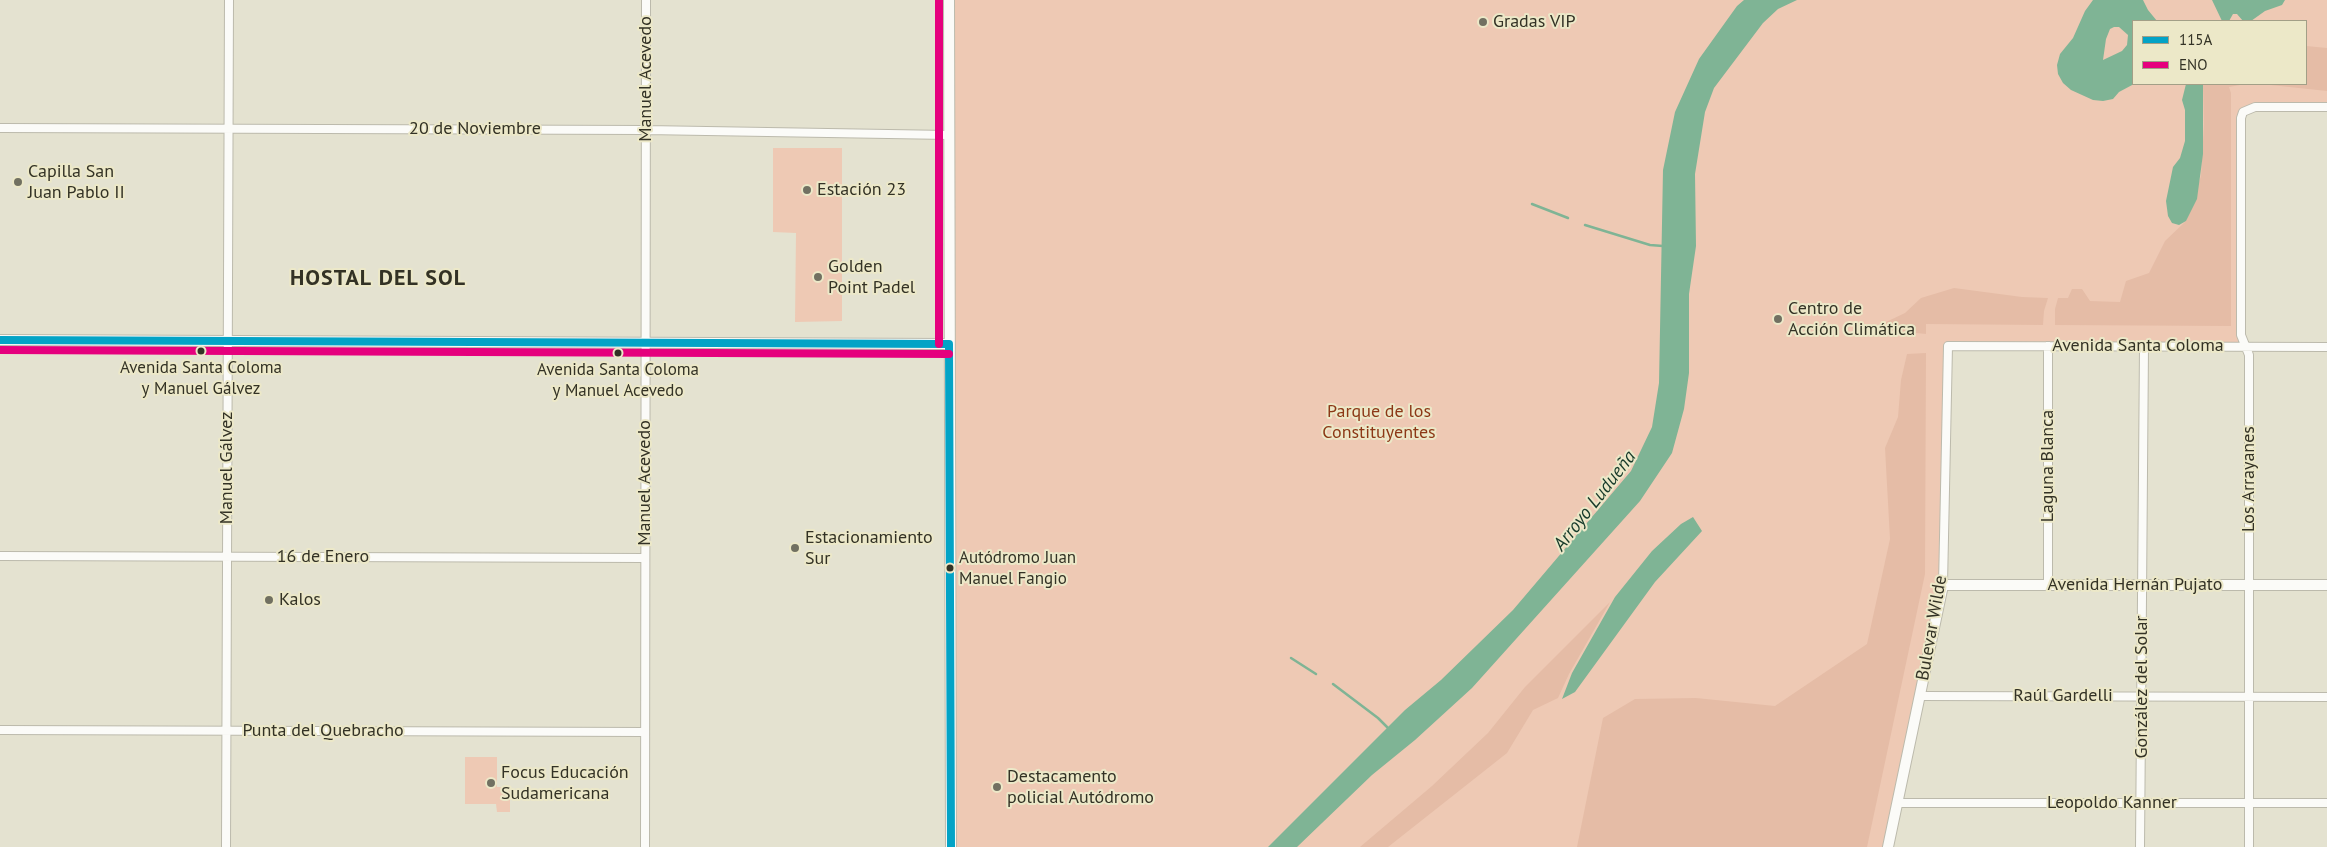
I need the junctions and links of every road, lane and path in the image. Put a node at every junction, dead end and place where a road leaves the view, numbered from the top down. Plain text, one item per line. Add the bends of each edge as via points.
1 (230, 0) edge
2 (646, 0) edge
3 (949, 0) edge
4 (2327, 107) edge
5 (0, 128) edge
6 (229, 129) junction
7 (646, 130) junction
8 (949, 135) junction
9 (0, 340) edge
10 (228, 341) junction
11 (646, 343) junction
12 (950, 344) junction
13 (1948, 346) joint
14 (2048, 346) junction
15 (2144, 346) junction
16 (2246, 346) junction
17 (2327, 347) edge
18 (0, 556) edge
19 (226, 557) junction
20 (645, 558) junction
21 (1942, 585) junction
22 (2048, 585) junction
23 (2142, 585) junction
24 (2249, 585) junction
25 (2327, 585) edge
26 (1920, 696) junction
27 (2142, 696) junction
28 (2249, 697) junction
29 (2327, 697) edge
30 (0, 730) edge
31 (226, 731) junction
32 (645, 732) junction
33 (1898, 803) junction
34 (2141, 803) junction
35 (2249, 803) junction
36 (2327, 803) edge
37 (226, 847) edge
38 (645, 847) edge
39 (951, 847) edge
40 (1888, 847) edge
41 (2140, 847) edge
42 (2248, 847) edge

1 - 6 street, Manuel Gálvez
2 - 7 street, Manuel Acevedo
3 - 8 street
4 - 16 street, Los Arrayanes via 2255,107 2243,112 2241,335
5 - 6 street, 20 de Noviembre
6 - 7 street, 20 de Noviembre
6 - 10 street, Manuel Gálvez
7 - 8 street, 20 de Noviembre
7 - 11 street, Manuel Acevedo
8 - 12 street
9 - 10 street
10 - 11 street
10 - 19 street, Manuel Gálvez
11 - 12 street
11 - 20 street, Manuel Acevedo
12 - 39 street
13 - 14 street, Avenida Santa Coloma
13 - 21 street, Bulevar Wilde
14 - 15 street, Avenida Santa Coloma
14 - 22 street, Laguna Blanca
15 - 16 street, Avenida Santa Coloma
15 - 23 street, González del Solar
16 - 17 street, Avenida Santa Coloma
16 - 24 street, Los Arrayanes via 2249,355
18 - 19 street, 16 de Enero
19 - 20 street, 16 de Enero
19 - 31 street, Manuel Gálvez
20 - 32 street, Manuel Acevedo
21 - 22 street, Avenida Hernán Pujato
21 - 26 street, Bulevar Wilde
22 - 23 street, Avenida Hernán Pujato
23 - 24 street, Avenida Hernán Pujato
23 - 27 street, González del Solar
24 - 25 street, Avenida Hernán Pujato
24 - 28 street, Los Arrayanes
26 - 27 street, Raúl Gardelli
26 - 33 street, Bulevar Wilde
27 - 28 street, Raúl Gardelli
27 - 34 street, González del Solar
28 - 29 street, Raúl Gardelli
28 - 35 street, Los Arrayanes
30 - 31 street, Punta del Quebracho
31 - 32 street, Punta del Quebracho
31 - 37 street, Manuel Gálvez
32 - 38 street, Manuel Acevedo
33 - 34 street, Leopoldo Kanner
33 - 40 street, Bulevar Wilde
34 - 35 street, Leopoldo Kanner
34 - 41 street, González del Solar
35 - 36 street, Leopoldo Kanner
35 - 42 street, Los Arrayanes

